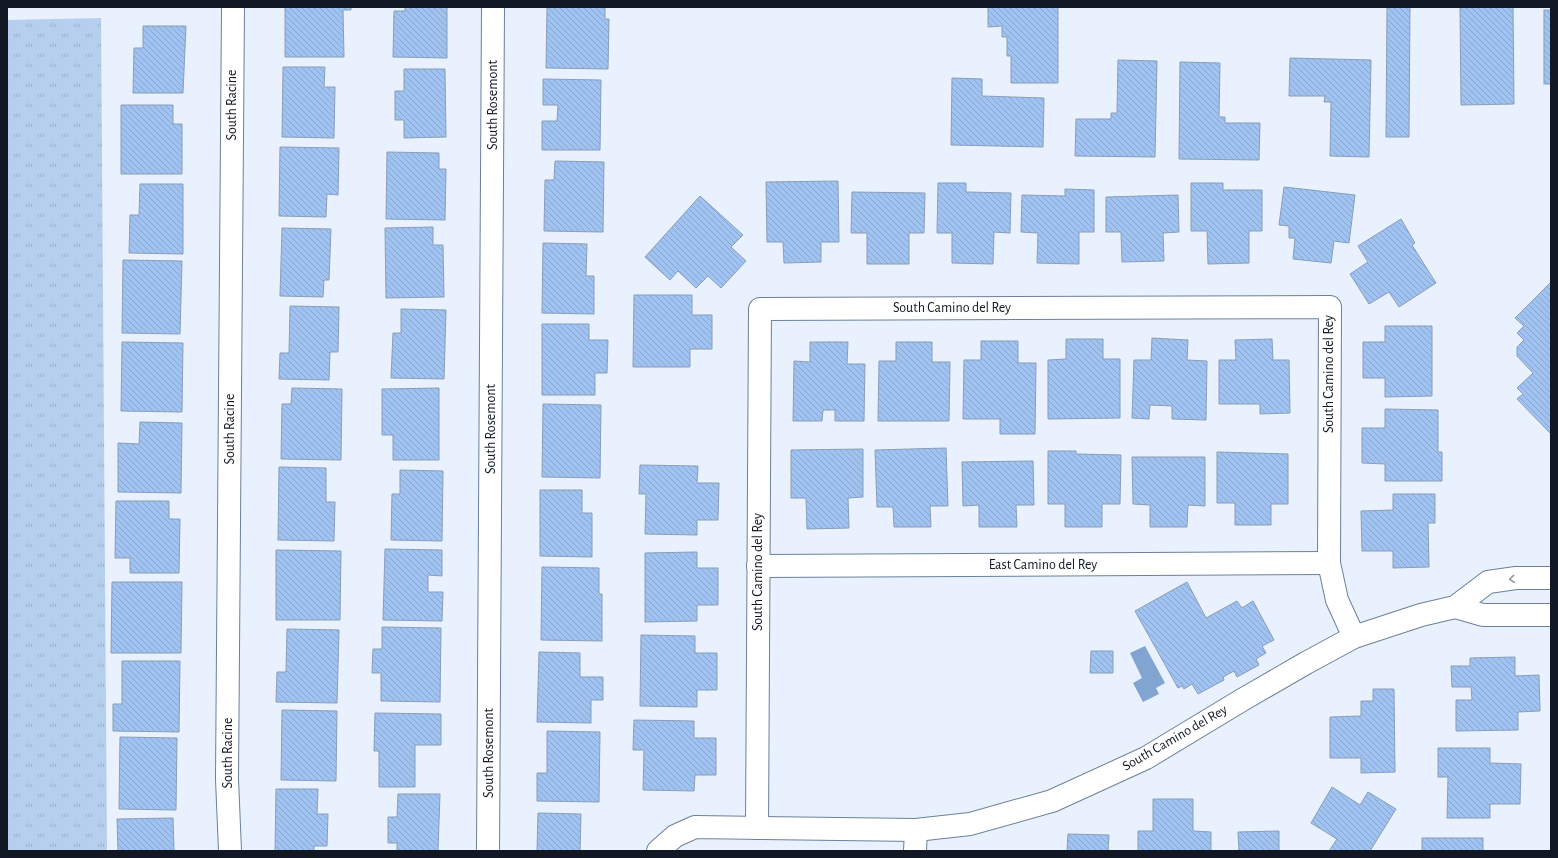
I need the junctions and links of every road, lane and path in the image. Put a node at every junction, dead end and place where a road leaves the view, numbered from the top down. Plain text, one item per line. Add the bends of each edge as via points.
1 (233, 7) edge
2 (493, 7) edge
3 (1328, 563) junction
4 (758, 566) junction
5 (1551, 578) edge
6 (1455, 607) junction
7 (1551, 615) edge
8 (1354, 637) junction
9 (757, 828) junction
10 (916, 841) edge
11 (230, 851) edge
12 (488, 851) edge
13 (658, 851) edge

1 - 11 street, South Racine via 227,779
2 - 12 street, South Rosemont
3 - 4 street, East Camino del Rey
3 - 4 street, South Camino del Rey via 1330,307 776,308 760,309
3 - 8 street, South Camino del Rey via 1337,600
4 - 9 street, South Camino del Rey
5 -> 6 street, South Camino del Rey via 1516,578 1488,582
6 - 7 street, South Camino del Rey via 1483,615
6 - 8 street, South Camino del Rey via 1421,615
8 - 10 street, South Camino del Rey via 1146,758 1052,801
9 - 10 street, South Camino del Rey
9 - 13 street, South Camino del Rey via 695,827 675,836

